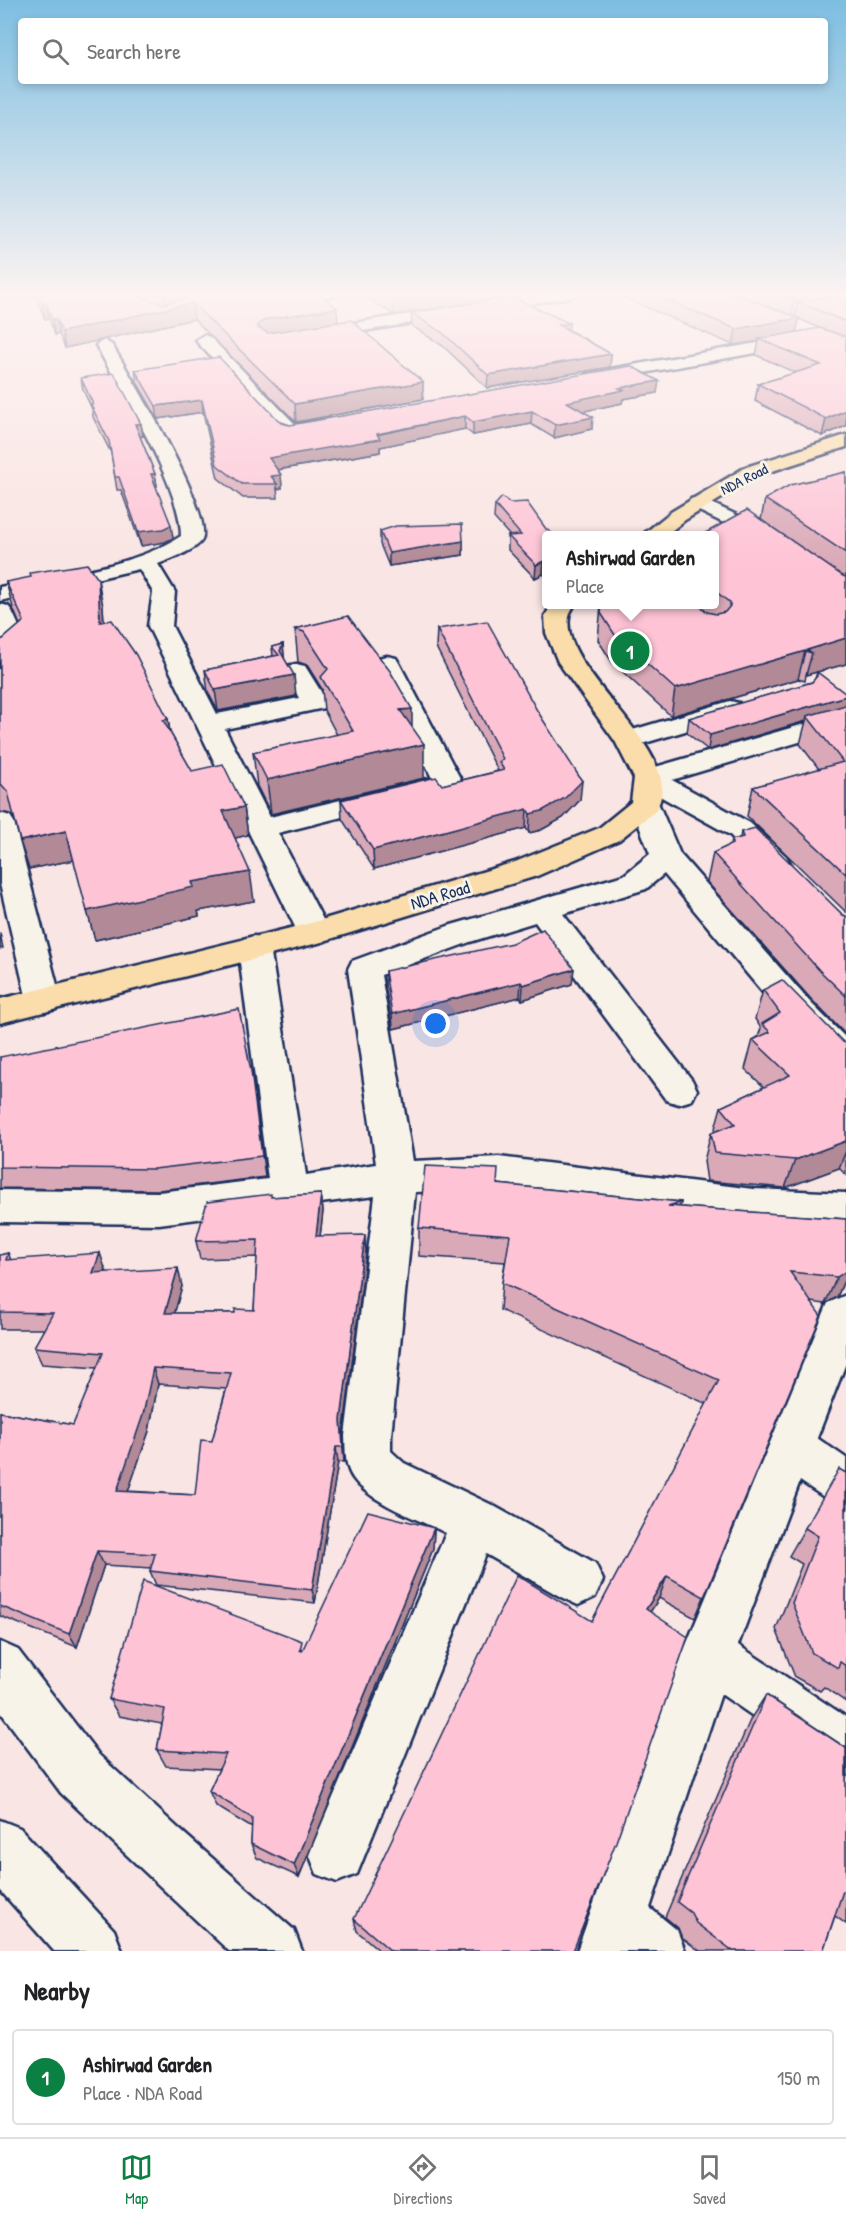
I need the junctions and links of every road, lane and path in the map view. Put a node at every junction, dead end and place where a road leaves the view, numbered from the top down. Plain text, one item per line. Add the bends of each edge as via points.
1 (126, 384) edge
2 (247, 384) edge
3 (338, 422) edge
4 (846, 441) edge
5 (698, 503) junction
6 (658, 531) edge
7 (783, 552) edge
8 (145, 561) junction
9 (0, 594) edge
10 (561, 609) edge
11 (0, 611) edge
12 (0, 660) edge
13 (387, 663) edge
14 (296, 672) dead end
15 (754, 702) edge
16 (846, 720) edge
17 (209, 724) junction
18 (628, 740) junction
19 (646, 792) junction
20 (0, 822) edge
21 (262, 828) junction
22 (666, 857) junction
23 (792, 880) edge
24 (543, 909) junction
25 (314, 933) junction
26 (255, 947) junction
27 (44, 1000) junction
28 (0, 1011) edge
29 (846, 1060) edge
30 (679, 1089) dead end
31 (397, 1177) junction
32 (289, 1193) junction
33 (0, 1206) edge
34 (846, 1209) edge
35 (846, 1314) edge
36 (790, 1447) junction
37 (846, 1485) edge
38 (474, 1521) junction
39 (578, 1580) dead end
40 (708, 1655) junction
41 (0, 1668) edge
42 (846, 1748) edge
43 (0, 1848) edge
44 (337, 1854) dead end
45 (627, 1941) edge
46 (93, 1951) edge
47 (273, 1951) edge

1 - 8 street via 155,436 193,522 194,533 186,544
2 - 3 street via 291,430
4 - 5 main road, NDA Road via 753,471
5 - 6 main road, NDA Road
5 - 7 street via 747,527
8 - 9 street
8 - 17 street via 164,592 160,626
10 - 18 main road via 557,615 558,633 570,662
11 - 12 street via 17,648
13 - 21 street via 448,782
14 - 17 street via 315,703
15 - 18 street
16 - 19 street
17 - 21 street
18 - 19 main road
19 - 22 street
19 - 23 street via 740,829
19 - 25 main road, NDA Road via 609,834 526,869
20 - 27 street
21 - 25 street
22 - 24 street via 635,882
22 - 29 street via 797,1010
24 - 30 street
24 - 31 street via 364,969
25 - 26 main road, NDA Road
26 - 27 main road, NDA Road
26 - 32 street
27 - 28 main road, NDA Road
31 - 32 street
31 - 34 street via 499,1173 753,1205
31 - 38 street via 368,1436 369,1462 388,1479
32 - 33 street via 159,1208
35 - 36 street
36 - 37 street
36 - 40 street
38 - 39 street
38 - 44 street
40 - 42 street
40 - 45 street
41 - 47 street via 80,1774
43 - 46 street

